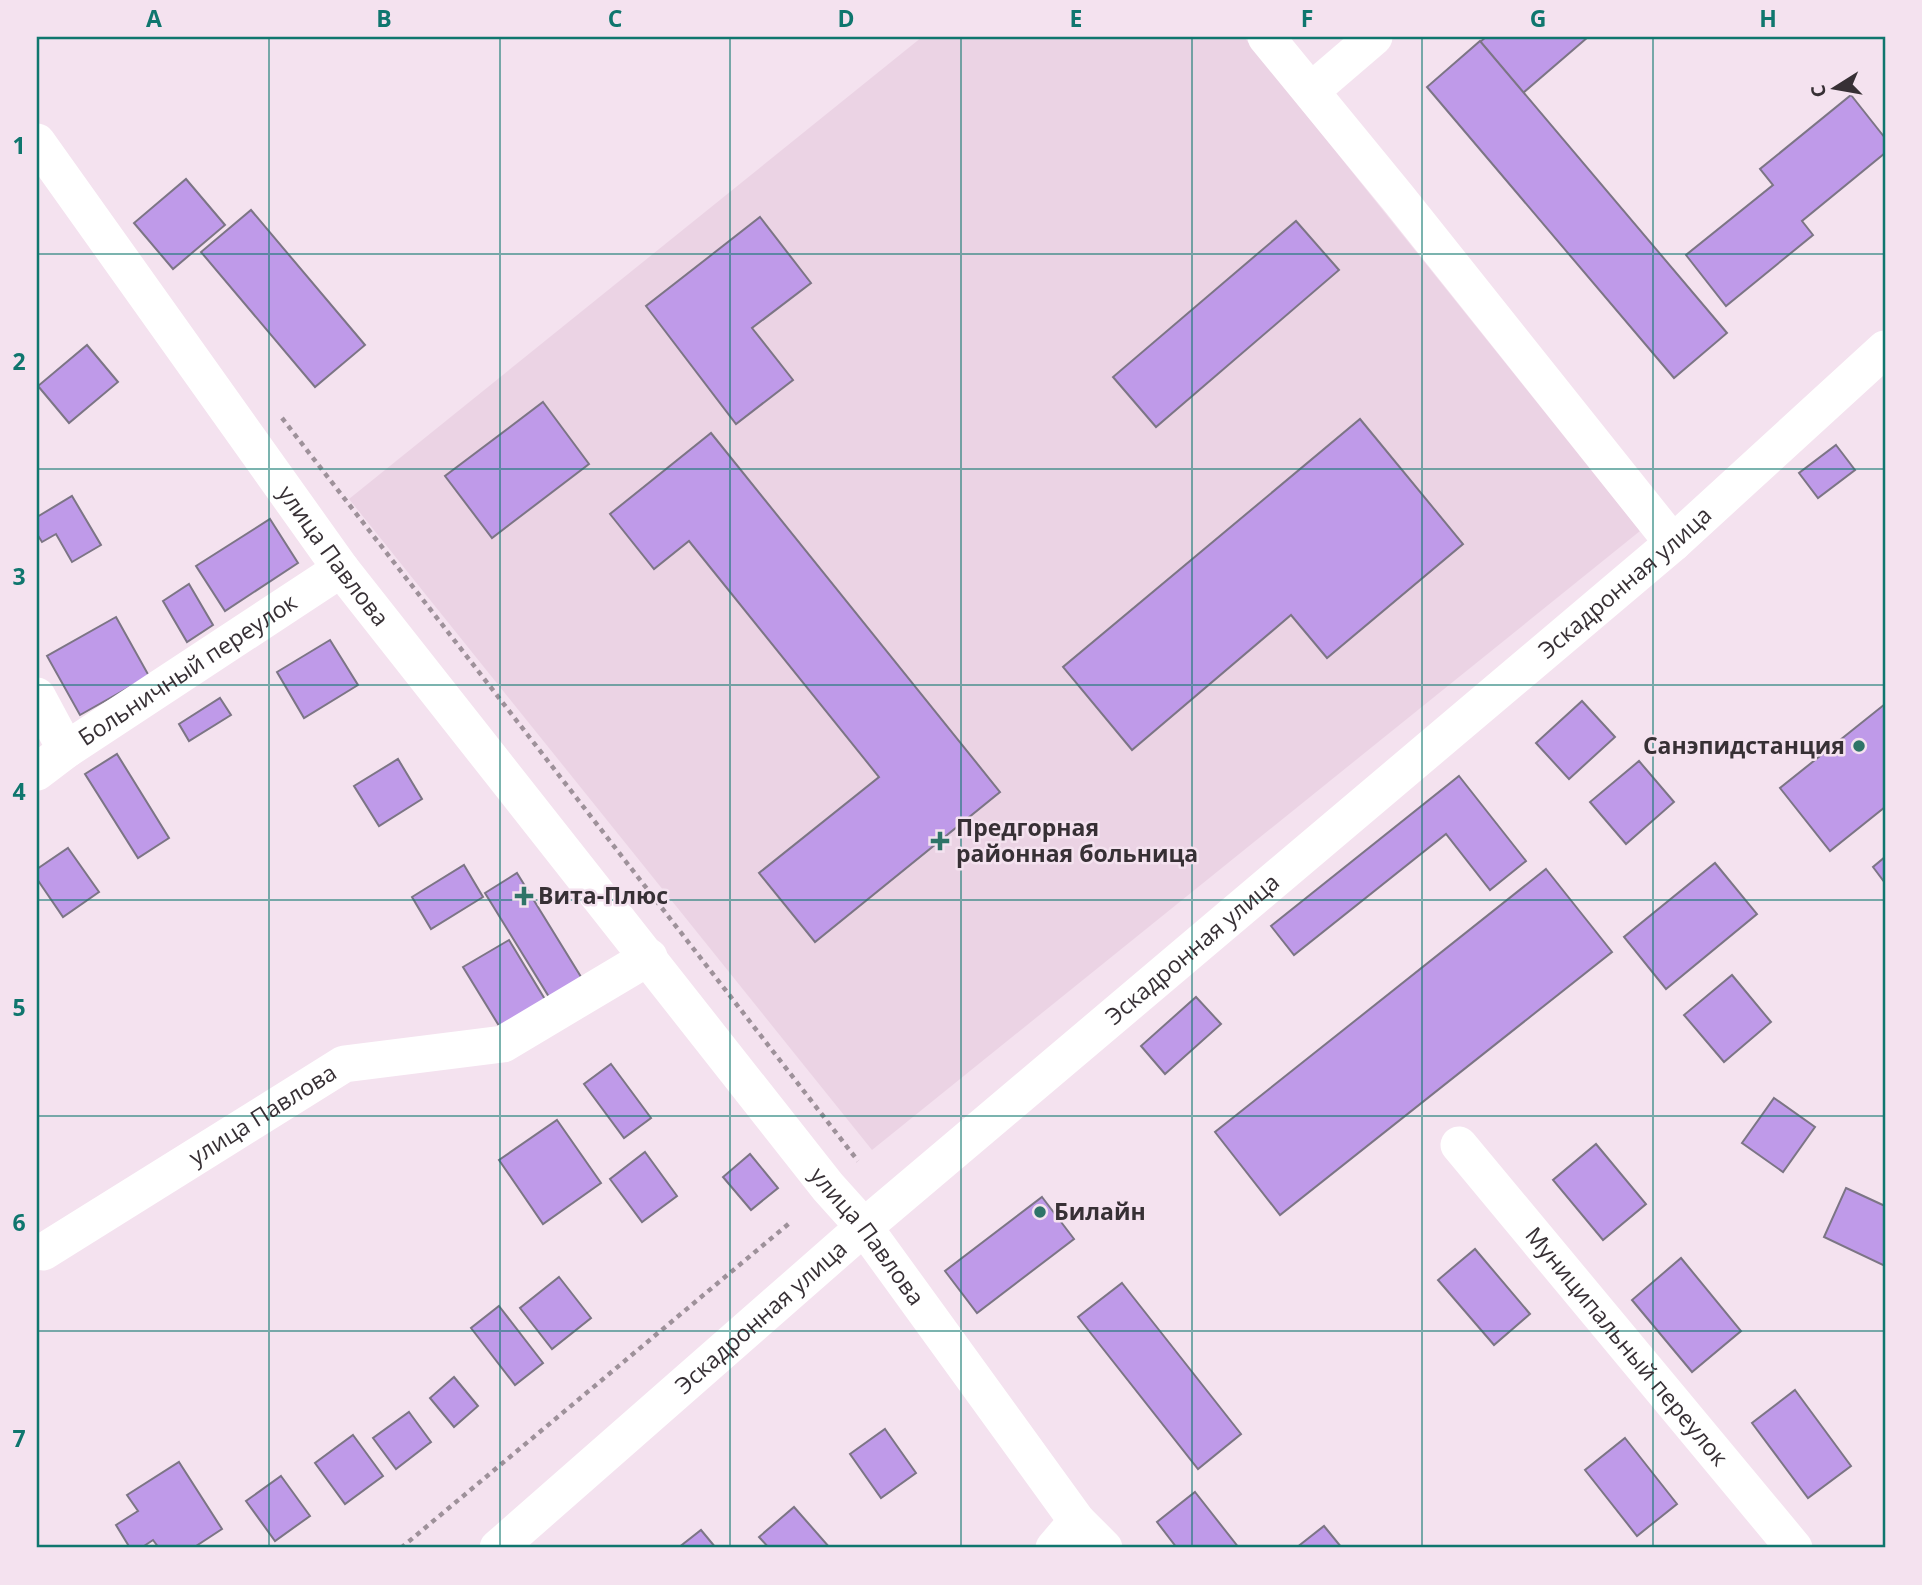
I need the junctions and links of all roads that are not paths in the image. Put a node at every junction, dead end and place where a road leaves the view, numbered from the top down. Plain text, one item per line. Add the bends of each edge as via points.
1 (1266, 37) edge
2 (1374, 37) edge
3 (1311, 91) junction
4 (37, 142) edge
5 (1885, 349) edge
6 (1673, 543) junction
7 (341, 569) junction
8 (37, 696) edge
9 (66, 750) junction
10 (37, 772) edge
11 (649, 957) junction
12 (1459, 1144) dead end
13 (864, 1227) junction
14 (43, 1252) dead end
15 (1077, 1521) junction
16 (498, 1548) edge
17 (1054, 1548) edge
18 (1104, 1548) edge
19 (1794, 1548) edge

1 - 3 street
2 - 3 street
3 - 6 street
4 - 7 street, улица Павлова
5 - 6 street, Эскадронная улица
6 - 13 street, Эскадронная улица
7 - 9 street, Больничный переулок
7 - 11 street, улица Павлова
8 - 9 street
9 - 10 street, Больничный переулок
11 - 13 street, улица Павлова
11 - 14 street, улица Павлова via 503,1044 345,1064
12 - 19 street, Муниципальный переулок
13 - 15 street, улица Павлова
13 - 16 street, Эскадронная улица
15 - 17 street
15 - 18 street, улица Павлова

